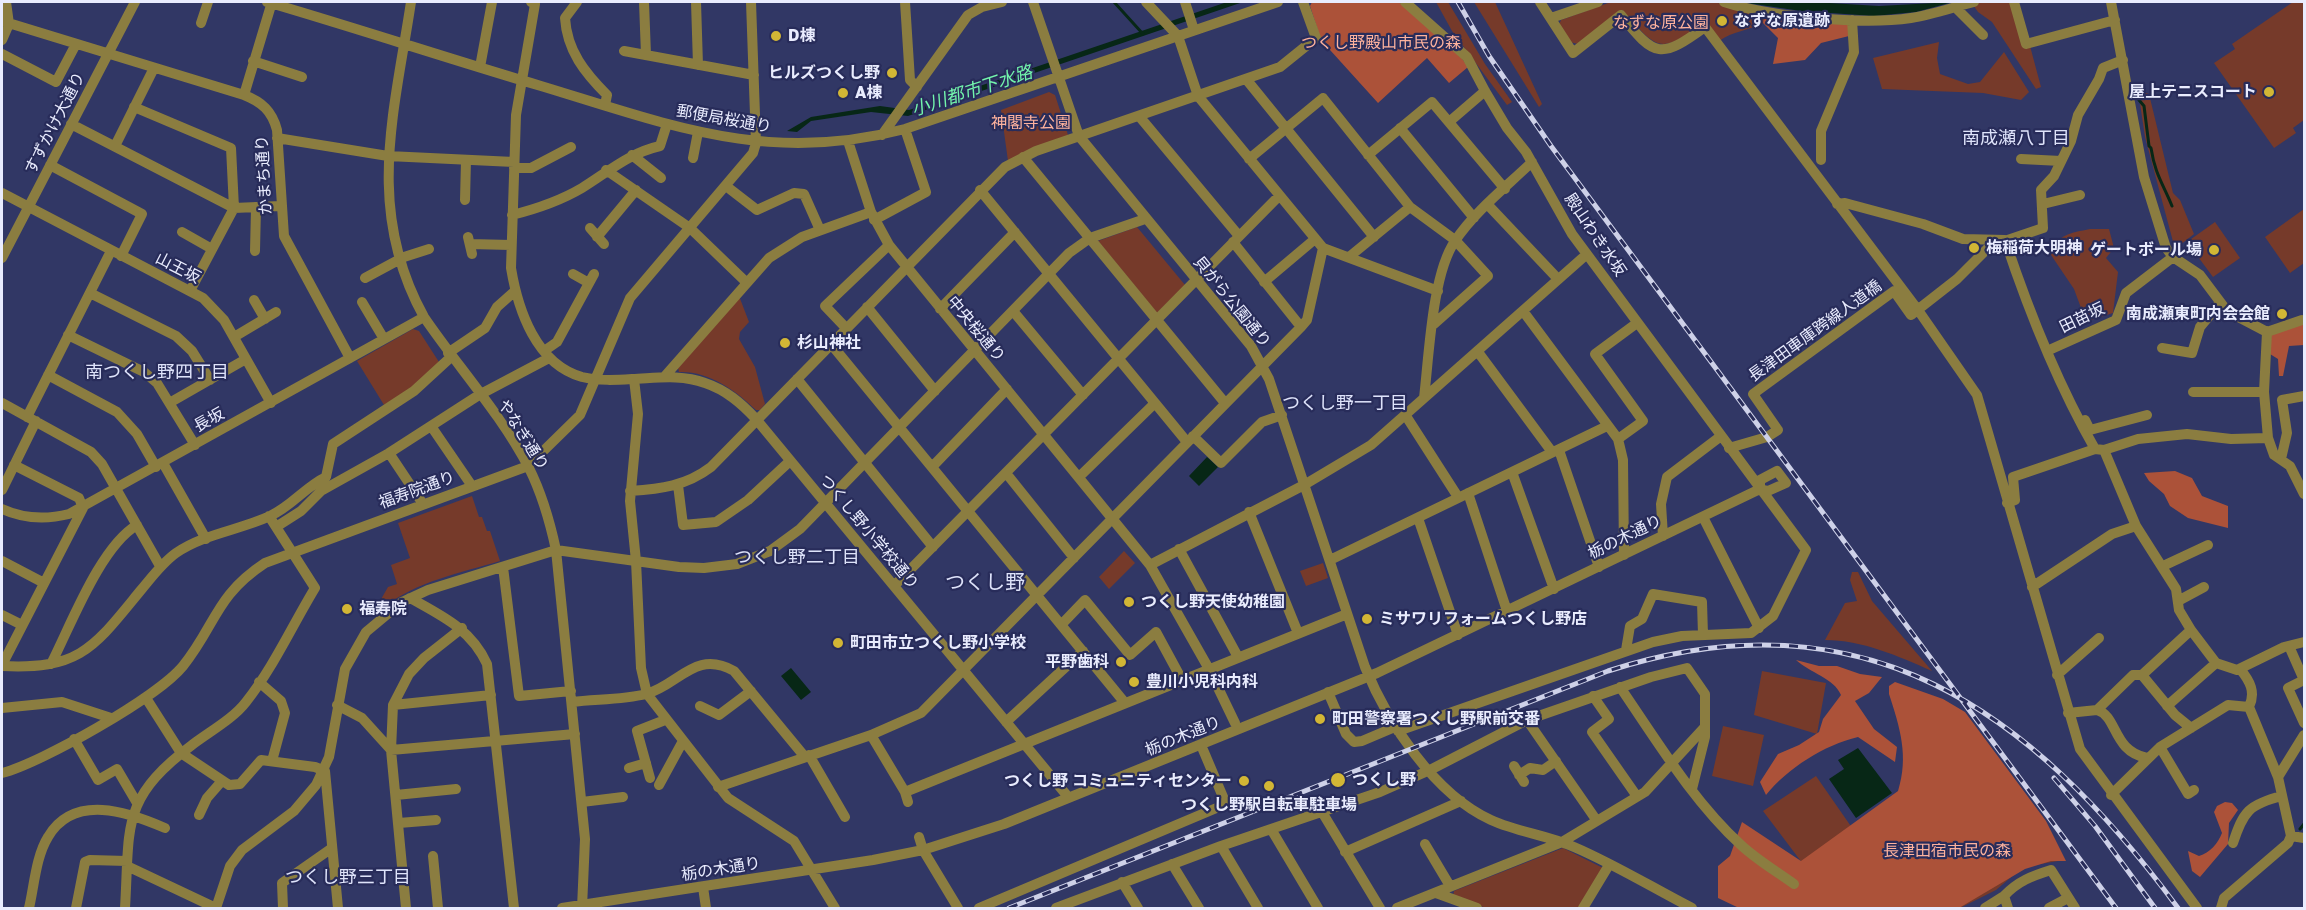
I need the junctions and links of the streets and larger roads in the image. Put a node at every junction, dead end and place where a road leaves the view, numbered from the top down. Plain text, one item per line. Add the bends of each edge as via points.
1 (6, 2) edge
2 (135, 2) edge
3 (208, 2) edge
4 (270, 2) edge
5 (411, 2) edge
6 (492, 2) edge
7 (531, 2) edge
8 (577, 2) edge
9 (644, 2) edge
10 (696, 2) edge
11 (751, 2) edge
12 (905, 2) edge
13 (967, 2) edge
14 (1002, 2) edge
15 (1033, 2) edge
16 (1146, 2) edge
17 (1185, 2) edge
18 (1278, 2) edge
19 (1303, 2) edge
20 (1405, 2) edge
21 (1540, 2) edge
22 (1598, 2) edge
23 (1724, 2) edge
24 (1974, 2) edge
25 (2014, 2) edge
26 (2111, 2) edge
27 (1955, 7) junction
28 (968, 15) junction
29 (1551, 18) junction
30 (1852, 20) junction
31 (2115, 20) junction
32 (1192, 21) junction
33 (5, 23) edge
34 (201, 23) dead end
35 (1983, 35) dead end
36 (1178, 36) junction
37 (2, 40) edge
38 (76, 44) junction
39 (405, 44) junction
40 (624, 51) dead end
41 (2, 54) edge
42 (107, 54) junction
43 (646, 55) junction
44 (2123, 60) junction
45 (253, 61) junction
46 (698, 65) junction
47 (480, 67) junction
48 (154, 68) junction
49 (754, 75) junction
50 (302, 77) dead end
51 (1057, 77) junction
52 (1246, 79) junction
53 (522, 81) junction
54 (917, 87) junction
55 (1485, 91) junction
56 (244, 94) junction
57 (1198, 96) junction
58 (605, 105) junction
59 (134, 107) junction
60 (1139, 116) junction
61 (1449, 122) junction
62 (71, 124) junction
63 (667, 124) junction
64 (1286, 128) junction
65 (905, 129) junction
66 (1400, 129) junction
67 (698, 132) junction
68 (882, 135) junction
69 (1079, 136) junction
70 (277, 138) junction
71 (848, 141) junction
72 (756, 142) junction
73 (115, 146) junction
74 (571, 147) dead end
75 (632, 155) junction
76 (1368, 155) junction
77 (388, 156) junction
78 (1023, 157) junction
79 (693, 158) dead end
80 (1249, 159) junction
81 (2021, 159) dead end
82 (466, 160) junction
83 (1821, 160) dead end
84 (2061, 161) junction
85 (1532, 162) junction
86 (50, 165) junction
87 (514, 165) junction
88 (606, 170) junction
89 (661, 178) dead end
90 (726, 186) junction
91 (1504, 189) junction
92 (636, 190) junction
93 (980, 190) junction
94 (2, 193) edge
95 (2080, 195) dead end
96 (1279, 196) junction
97 (465, 200) dead end
98 (1837, 204) junction
99 (2043, 204) junction
100 (1488, 205) junction
101 (280, 206) junction
102 (28, 207) junction
103 (256, 207) junction
104 (1410, 207) junction
105 (234, 208) junction
106 (512, 215) junction
107 (872, 216) junction
108 (1474, 218) junction
109 (1145, 219) junction
110 (590, 228) dead end
111 (690, 228) junction
112 (820, 230) junction
113 (182, 232) dead end
114 (1015, 232) junction
115 (1374, 237) junction
116 (1090, 238) junction
117 (1236, 239) junction
118 (1315, 239) junction
119 (1455, 240) junction
120 (2005, 240) junction
121 (470, 245) dead end
122 (511, 245) junction
123 (889, 245) junction
124 (1323, 248) junction
125 (212, 249) junction
126 (429, 250) dead end
127 (255, 251) dead end
128 (116, 253) junction
129 (1587, 254) junction
130 (1349, 257) junction
131 (2173, 257) junction
132 (2, 258) edge
133 (399, 260) junction
134 (906, 267) junction
135 (573, 274) dead end
136 (1049, 274) junction
137 (365, 278) dead end
138 (1558, 279) junction
139 (1196, 280) junction
140 (746, 282) junction
141 (1264, 282) junction
142 (190, 291) junction
143 (515, 291) junction
144 (1438, 291) junction
145 (90, 293) junction
146 (254, 300) dead end
147 (362, 302) dead end
148 (2219, 304) junction
149 (867, 307) junction
150 (940, 309) junction
151 (1013, 311) junction
152 (1523, 311) junction
153 (1914, 311) junction
154 (276, 312) dead end
155 (424, 317) junction
156 (265, 319) junction
157 (1157, 320) junction
158 (2302, 320) dead end
159 (1637, 323) junction
160 (1434, 324) junction
161 (1301, 327) junction
162 (846, 328) junction
163 (2267, 332) junction
164 (68, 335) junction
165 (234, 337) junction
166 (384, 339) junction
167 (831, 344) junction
168 (2162, 348) dead end
169 (974, 351) junction
170 (2047, 351) junction
171 (1478, 352) junction
172 (450, 355) junction
173 (546, 355) junction
174 (350, 358) junction
175 (246, 359) junction
176 (1118, 359) junction
177 (1263, 365) junction
178 (48, 375) junction
179 (665, 376) junction
180 (634, 379) junction
181 (797, 379) junction
182 (210, 380) junction
183 (596, 380) junction
184 (1007, 389) junction
185 (935, 391) junction
186 (2193, 392) dead end
187 (2264, 392) junction
188 (479, 395) junction
189 (1083, 395) junction
190 (2304, 396) edge
191 (2067, 397) junction
192 (1424, 398) junction
193 (171, 402) junction
194 (271, 402) junction
195 (2, 403) edge
196 (1155, 403) junction
197 (1225, 403) junction
198 (1282, 415) junction
199 (2147, 415) dead end
200 (1406, 416) junction
201 (32, 419) junction
202 (756, 419) junction
203 (431, 426) junction
204 (1607, 426) junction
205 (899, 427) junction
206 (1044, 434) junction
207 (1721, 436) junction
208 (2268, 438) junction
209 (1190, 439) junction
210 (1618, 439) junction
211 (195, 445) junction
212 (1730, 448) junction
213 (2099, 449) junction
214 (1555, 451) junction
215 (389, 453) junction
216 (2280, 459) junction
217 (790, 461) junction
218 (865, 463) junction
219 (14, 465) junction
220 (159, 465) junction
221 (528, 466) junction
222 (932, 467) junction
223 (1512, 472) junction
224 (1006, 473) junction
225 (1079, 477) junction
226 (678, 485) junction
227 (1304, 485) junction
228 (472, 486) junction
229 (117, 489) junction
230 (1760, 489) junction
231 (2, 490) edge
232 (630, 490) junction
233 (1463, 495) junction
234 (2304, 495) edge
235 (825, 503) junction
236 (2007, 503) junction
237 (423, 504) junction
238 (2, 508) edge
239 (83, 508) junction
240 (968, 511) junction
241 (1249, 513) junction
242 (269, 516) junction
243 (1113, 517) junction
244 (1702, 517) junction
245 (1418, 518) junction
246 (137, 525) junction
247 (2136, 526) junction
248 (276, 527) junction
249 (1663, 536) junction
250 (206, 539) junction
251 (2208, 545) dead end
252 (933, 547) junction
253 (1179, 549) junction
254 (556, 550) junction
255 (291, 552) junction
256 (1624, 555) junction
257 (1074, 558) junction
258 (1329, 560) junction
259 (2, 561) edge
260 (636, 561) junction
261 (1150, 565) junction
262 (160, 566) junction
263 (2163, 566) junction
264 (503, 567) junction
265 (1599, 567) junction
266 (44, 583) junction
267 (894, 586) junction
268 (2032, 587) junction
269 (2204, 587) dead end
270 (1554, 589) junction
271 (1037, 595) junction
272 (410, 597) junction
273 (2178, 601) junction
274 (1507, 611) junction
275 (1347, 614) junction
276 (2, 615) edge
277 (1061, 625) junction
278 (22, 626) junction
279 (462, 628) junction
280 (1759, 628) junction
281 (2191, 630) junction
282 (1298, 633) junction
283 (1458, 635) junction
284 (1703, 635) junction
285 (2099, 638) dead end
286 (2304, 642) edge
287 (2289, 646) junction
288 (1626, 650) junction
289 (1083, 651) junction
290 (1238, 657) junction
291 (2216, 663) junction
292 (51, 664) junction
293 (2, 666) edge
294 (2240, 669) junction
295 (963, 670) junction
296 (1206, 670) junction
297 (2057, 675) junction
298 (2142, 675) junction
299 (1369, 676) junction
300 (1182, 680) junction
301 (259, 682) junction
302 (1620, 687) junction
303 (571, 690) junction
304 (751, 691) junction
305 (1329, 692) junction
306 (647, 694) junction
307 (492, 696) junction
308 (1593, 696) junction
309 (146, 698) junction
310 (572, 702) junction
311 (1125, 703) junction
312 (337, 705) junction
313 (393, 705) junction
314 (700, 706) dead end
315 (2167, 706) junction
316 (2249, 707) junction
317 (2, 708) edge
318 (2097, 710) junction
319 (2068, 713) junction
320 (111, 718) junction
321 (665, 720) junction
322 (1527, 720) junction
323 (1006, 722) junction
324 (1235, 723) dead end
325 (2304, 723) edge
326 (1704, 728) junction
327 (2191, 728) junction
328 (1398, 731) junction
329 (575, 734) junction
330 (871, 735) junction
331 (2304, 735) edge
332 (74, 739) junction
333 (495, 740) junction
334 (683, 741) junction
335 (1024, 744) junction
336 (1200, 745) junction
337 (2160, 747) junction
338 (391, 750) junction
339 (181, 753) junction
340 (807, 756) junction
341 (2147, 758) junction
342 (272, 761) junction
343 (1556, 761) junction
344 (646, 763) junction
345 (1673, 764) junction
346 (1428, 767) junction
347 (629, 768) dead end
348 (325, 771) junction
349 (1519, 774) dead end
350 (2, 775) edge
351 (2278, 777) junction
352 (221, 782) junction
353 (718, 787) junction
354 (456, 789) dead end
355 (1692, 789) junction
356 (2194, 790) dead end
357 (396, 795) junction
358 (1635, 795) junction
359 (2111, 795) junction
360 (2282, 796) junction
361 (624, 797) dead end
362 (1069, 798) junction
363 (1461, 801) junction
364 (582, 802) junction
365 (137, 803) junction
366 (1322, 812) junction
367 (133, 815) junction
368 (199, 815) dead end
369 (845, 817) dead end
370 (436, 820) dead end
371 (1597, 821) junction
372 (399, 823) junction
373 (165, 828) dead end
374 (1271, 829) junction
375 (2291, 836) junction
376 (919, 837) dead end
377 (2304, 838) edge
378 (1562, 842) junction
379 (2233, 843) dead end
380 (1425, 844) dead end
381 (1221, 846) junction
382 (332, 848) junction
383 (923, 850) junction
384 (1345, 852) junction
385 (433, 856) dead end
386 (128, 864) junction
387 (1172, 864) junction
388 (1609, 865) junction
389 (812, 870) junction
390 (1122, 882) junction
391 (1794, 884) dead end
392 (1450, 886) junction
393 (703, 887) junction
394 (1436, 893) junction
395 (2004, 896) junction
396 (2068, 898) junction
397 (582, 907) edge
398 (216, 908) edge
399 (2218, 908) edge
400 (29, 909) edge
401 (76, 909) edge
402 (125, 909) edge
403 (283, 909) edge
404 (338, 909) edge
405 (406, 909) edge
406 (438, 909) edge
407 (514, 909) edge
408 (562, 909) edge
409 (706, 909) edge
410 (835, 909) edge
411 (958, 909) edge
412 (979, 909) edge
413 (1056, 909) edge
414 (1138, 909) edge
415 (1199, 909) edge
416 (1258, 909) edge
417 (1318, 909) edge
418 (1380, 909) edge
419 (1397, 909) edge
420 (1477, 909) edge
421 (1583, 909) edge
422 (1692, 909) edge
423 (1985, 909) edge
424 (2008, 909) edge
425 (2049, 909) edge
426 (2075, 909) edge
427 (2197, 909) edge

1 - 33 street
2 - 42 street, すずかけ大通り
3 - 34 street
4 - 39 street, 郵便局桜通り
4 - 45 street
5 - 39 street, やなぎ通り
6 - 47 street
7 - 53 street via 535,4
8 - 58 street via 565,18 568,38 581,65 607,95
9 - 43 street
10 - 46 street
11 - 49 street
12 - 54 street via 910,80
13 - 28 street
14 - 28 street
15 - 51 street, 貝がら公園通り
16 - 36 street
17 - 32 street
18 - 32 street, 郵便局桜通り
19 - 52 street via 1316,38 1280,67
20 - 55 street, 殿山わき水坂 via 1467,57
21 - 29 street
22 - 29 street
23 - 30 street via 1764,12
24 - 27 street
25 - 31 street via 2026,44
26 - 31 street
27 - 30 street via 1913,18
27 - 35 street
28 - 54 street
29 - 98 street via 1573,53 1622,15 1641,40 1654,49 1679,46 1705,27
30 - 83 street via 1854,52 1821,131
31 - 44 street
32 - 36 street, 郵便局桜通り
33 - 37 street
33 - 38 street, かまち通り
36 - 51 street, 郵便局桜通り
36 - 57 street
38 - 41 street via 56,82
38 - 42 street, かまち通り
39 - 47 street, 郵便局桜通り
39 - 77 street, やなぎ通り
40 - 43 street
42 - 48 street, かまち通り
42 - 62 street, すずかけ大通り
43 - 46 street
44 - 84 street via 2103,68 2078,115
44 - 131 street via 2144,177 2163,242
45 - 50 street
45 - 56 street
46 - 49 street
47 - 53 street, 郵便局桜通り
48 - 56 street, かまち通り
48 - 59 street
49 - 72 street
51 - 65 street, 郵便局桜通り
51 - 69 street, 貝がら公園通り
52 - 57 street
52 - 64 street
53 - 58 street, 郵便局桜通り
53 - 87 street
54 - 68 street
55 - 61 street
55 - 85 street, 殿山わき水坂
56 - 70 street, かまち通り via 269,111
57 - 60 street
57 - 80 street
58 - 63 street, 郵便局桜通り
59 - 73 street
59 - 105 street via 231,148
60 - 69 street
60 - 117 street
61 - 66 street via 1432,102
61 - 91 street
62 - 73 street
62 - 86 street, すずかけ大通り
63 - 67 street, 郵便局桜通り
63 - 75 street via 660,146
64 - 76 street via 1323,98
64 - 80 street
64 - 115 street
65 - 68 street, 郵便局桜通り
65 - 107 street via 926,192
66 - 76 street
66 - 108 street
67 - 72 street, 郵便局桜通り
67 - 79 street
68 - 71 street, 郵便局桜通り
69 - 78 street
69 - 109 street, 貝がら公園通り
70 - 77 street
70 - 101 street, かまち通り
71 - 72 street, 郵便局桜通り
71 - 107 street, 中央桜通り
72 - 90 street, 福寿院通り via 750,159
73 - 105 street
74 - 87 street via 531,168
75 - 88 street
75 - 89 street
76 - 104 street
77 - 82 street
77 - 133 street, やなぎ通り via 389,214
78 - 93 street via 1005,167
78 - 116 street
80 - 96 street
81 - 84 street
82 - 87 street
82 - 97 street
84 - 99 street via 2042,190
85 - 91 street
85 - 129 street, 殿山わき水坂
86 - 102 street, すずかけ大通り
86 - 128 street via 142,214
87 - 106 street
88 - 92 street
88 - 106 street via 581,188 539,208
90 - 111 street, 福寿院通り
90 - 112 street via 757,210 794,193 804,194
91 - 100 street
92 - 110 street via 601,241
92 - 111 street
93 - 114 street
93 - 134 street
94 - 102 street, 山王坂
95 - 99 street
96 - 117 street
96 - 118 street
98 - 120 street via 1923,224 1963,238
98 - 153 street
99 - 120 street via 2043,228
100 - 108 street
100 - 138 street
101 - 103 street
101 - 174 street, かまち通り via 287,247
102 - 128 street, 山王坂
102 - 132 street, すずかけ大通り
103 - 105 street
103 - 127 street
104 - 115 street
104 - 119 street
105 - 125 street
106 - 122 street
107 - 112 street
107 - 123 street, 中央桜通り
108 - 119 street
109 - 116 street
109 - 139 street, 貝がら公園通り
111 - 140 street
111 - 183 street, 福寿院通り via 630,298
112 - 140 street via 785,246
113 - 125 street
114 - 136 street
114 - 150 street
115 - 130 street
116 - 136 street
116 - 157 street
117 - 139 street
117 - 141 street
118 - 124 street
118 - 141 street
119 - 144 street via 1442,267
119 - 160 street via 1488,276
120 - 153 street via 1990,246 1957,279
120 - 170 street
121 - 122 street
122 - 143 street
123 - 134 street, 中央桜通り
123 - 162 street via 825,306
124 - 130 street
124 - 161 street via 1307,320
125 - 142 street
126 - 133 street
128 - 142 street, 山王坂
128 - 145 street
129 - 138 street
129 - 159 street, 殿山わき水坂
130 - 144 street
131 - 148 street via 2200,275
131 - 170 street, 田苗坂 via 2126,293 2116,320
133 - 137 street
133 - 155 street, やなぎ通り
134 - 149 street
134 - 150 street, 中央桜通り
135 - 173 street via 592,279
136 - 151 street
136 - 176 street
138 - 152 street
139 - 157 street
139 - 177 street, 貝がら公園通り
140 - 179 street
141 - 161 street
142 - 165 street, 山王坂 via 214,308
143 - 172 street via 497,307 485,328
143 - 173 street
144 - 160 street
145 - 164 street
145 - 182 street via 176,336 192,351
146 - 156 street
147 - 166 street
148 - 163 street
148 - 168 street via 2200,327 2192,353
149 - 162 street
149 - 185 street
150 - 169 street, 中央桜通り
151 - 169 street
151 - 189 street
152 - 171 street
152 - 204 street
153 - 212 street, 長津田車庫跨線人道橋 via 1894,291 1753,394 1778,430
153 - 236 street via 1977,394
154 - 156 street
155 - 166 street, 長坂
155 - 172 street, やなぎ通り
156 - 165 street
157 - 176 street
157 - 197 street
158 - 163 street
159 - 207 street, 殿山わき水坂
159 - 210 street via 1595,354 1642,422
160 - 192 street
161 - 177 street
162 - 167 street
163 - 187 street
164 - 178 street
164 - 193 street via 144,372
165 - 175 street, 山王坂
166 - 174 street, 長坂
167 - 181 street
167 - 205 street
169 - 184 street, 中央桜通り
169 - 185 street
170 - 191 street
171 - 192 street
171 - 214 street
172 - 188 street, やなぎ通り
172 - 242 street via 414,391 333,444 326,477 294,503
173 - 183 street, つくし野小学校通り via 571,373
173 - 188 street
174 - 194 street, 長坂
175 - 182 street
175 - 194 street, 山王坂
176 - 189 street
176 - 196 street
177 - 197 street
177 - 198 street, 貝がら公園通り
178 - 201 street
178 - 220 street via 117,412
179 - 180 street, つくし野小学校通り
179 - 202 street, つくし野小学校通り via 721,389
180 - 183 street, つくし野小学校通り
180 - 232 street via 638,414
181 - 202 street
181 - 218 street
182 - 193 street
183 - 221 street, 福寿院通り via 573,424
184 - 206 street, 中央桜通り
184 - 222 street
185 - 205 street
186 - 187 street
187 - 208 street
188 - 203 street
188 - 221 street, やなぎ通り
189 - 206 street
190 - 216 street via 2282,400 2287,433
191 - 199 street via 2073,399 2090,430
191 - 213 street
192 - 200 street
193 - 211 street
194 - 211 street, 長坂
195 - 201 street
196 - 209 street
196 - 225 street
197 - 209 street
198 - 209 street via 1262,422 1221,463
198 - 227 street, 貝がら公園通り
200 - 227 street via 1363,451
200 - 233 street
201 - 219 street
201 - 229 street via 91,452
202 - 217 street, つくし野小学校通り
202 - 226 street via 711,467
203 - 215 street
203 - 228 street
204 - 210 street
204 - 214 street
205 - 218 street
205 - 222 street
206 - 224 street
206 - 225 street, 中央桜通り
207 - 212 street, 殿山わき水坂
207 - 249 street via 1667,477 1661,504
208 - 213 street via 2187,434 2138,439
208 - 216 street via 2274,455
209 - 243 street
210 - 256 street via 1623,460
211 - 220 street, 長坂
212 - 230 street, 殿山わき水坂
213 - 236 street via 2013,477 2015,500
213 - 247 street
214 - 223 street
214 - 265 street
215 - 237 street
215 - 248 street via 321,491 301,511
216 - 234 street via 2296,475
217 - 226 street via 756,494 716,522 683,525
217 - 235 street, つくし野小学校通り
218 - 235 street
218 - 252 street
219 - 231 street
219 - 239 street via 79,498
220 - 229 street, 長坂
220 - 250 street
221 - 228 street, 福寿院通り
221 - 254 street, やなぎ通り via 547,512
222 - 240 street
223 - 233 street
223 - 270 street
224 - 240 street
224 - 257 street
225 - 243 street, 中央桜通り
226 - 232 street
227 - 241 street
227 - 258 street, 貝がら公園通り
228 - 237 street, 福寿院通り
229 - 239 street, 長坂
229 - 246 street
230 - 244 street, 栃の木通り
230 - 280 street, 殿山わき水坂 via 1806,550 1773,616
232 - 260 street
233 - 245 street
233 - 274 street
235 - 260 street via 785,542 755,559 704,568
235 - 267 street, つくし野小学校通り
236 - 268 street
237 - 255 street, 福寿院通り
238 - 239 street, 長坂 via 38,519
239 - 266 street
240 - 252 street
240 - 271 street
241 - 253 street
241 - 282 street
242 - 248 street
242 - 250 street
243 - 257 street
243 - 261 street, 中央桜通り
244 - 249 street, 栃の木通り
244 - 280 street
245 - 258 street
245 - 283 street
246 - 262 street
246 - 292 street via 121,536 106,556
247 - 263 street
247 - 268 street via 2112,534
248 - 255 street
249 - 256 street, 栃の木通り
250 - 262 street via 182,549
251 - 263 street
252 - 267 street
253 - 261 street
253 - 290 street
254 - 260 street
254 - 264 street
254 - 303 street, やなぎ通り
255 - 301 street via 315,588
255 - 309 street, 福寿院通り via 265,563 234,588 183,666
256 - 265 street, 栃の木通り
257 - 271 street
258 - 275 street, 貝がら公園通り
259 - 266 street
260 - 306 street via 641,668
261 - 296 street, 中央桜通り via 1167,589
262 - 292 street via 97,643 78,656
263 - 273 street
264 - 272 street
264 - 303 street via 519,696
265 - 270 street, 栃の木通り
266 - 278 street
267 - 295 street, つくし野小学校通り
268 - 297 street
269 - 273 street
270 - 274 street, 栃の木通り
271 - 277 street
271 - 295 street
272 - 279 street
272 - 312 street via 366,632 345,669
273 - 281 street
274 - 283 street, 栃の木通り
275 - 282 street
275 - 299 street, 貝がら公園通り
276 - 278 street
277 - 289 street
277 - 300 street via 1085,600 1131,655 1156,632
278 - 293 street
279 - 307 street via 487,664
279 - 313 street via 409,674
280 - 284 street via 1751,633
281 - 291 street
281 - 298 street
282 - 290 street
283 - 299 street, 栃の木通り
284 - 288 street
284 - 288 street via 1702,602 1653,594 1642,619 1630,626
285 - 297 street
286 - 287 street
287 - 294 street
287 - 325 street via 2304,680 2288,688
288 - 328 street
289 - 311 street
289 - 323 street
290 - 296 street
291 - 294 street via 2231,670
291 - 315 street
292 - 293 street
294 - 316 street via 2251,686 2253,699
295 - 323 street, つくし野小学校通り
295 - 330 street via 921,713
296 - 300 street
296 - 324 street, 中央桜通り
297 - 319 street
298 - 315 street
298 - 318 street via 2133,675
299 - 305 street, 栃の木通り
299 - 328 street, 貝がら公園通り
300 - 311 street
301 - 339 street via 245,704
301 - 342 street via 284,707 285,713
302 - 308 street
302 - 326 street via 1687,668 1705,694
302 - 345 street
303 - 310 street, やなぎ通り
304 - 306 street via 734,671 706,664
304 - 314 street via 719,715
304 - 340 street
305 - 328 street via 1346,734 1354,742
305 - 336 street, 栃の木通り
306 - 310 street
306 - 321 street
307 - 313 street
307 - 333 street
308 - 322 street
308 - 358 street via 1609,719 1592,732
309 - 320 street, 福寿院通り
309 - 339 street
310 - 329 street, やなぎ通り
311 - 335 street
312 - 338 street via 362,718
312 - 348 street
313 - 338 street
315 - 327 street
316 - 327 street via 2228,705
316 - 351 street
317 - 320 street via 62,702
318 - 319 street
318 - 341 street via 2107,715 2121,744 2134,755
319 - 359 street via 2080,749
320 - 332 street, 福寿院通り
321 - 334 street
321 - 344 street via 637,731
322 - 343 street
322 - 346 street
323 - 335 street, つくし野小学校通り
326 - 345 street
326 - 355 street
327 - 337 street
328 - 346 street, 貝がら公園通り
329 - 333 street
329 - 364 street, やなぎ通り
330 - 335 street via 907,797
330 - 340 street
331 - 351 street
332 - 350 street, 福寿院通り
332 - 365 street via 98,780 117,769
333 - 338 street
333 - 407 street
334 - 344 street via 655,781
334 - 353 street
335 - 362 street, つくし野小学校通り
336 - 362 street, 栃の木通り
336 - 412 street via 1226,804
337 - 341 street
337 - 356 street via 2188,794
338 - 357 street
339 - 352 street
339 - 365 street via 152,779
340 - 353 street
340 - 369 street
341 - 359 street
342 - 348 street
342 - 352 street via 261,760 240,784
343 - 349 street via 1543,770 1530,768
343 - 371 street
344 - 347 street
345 - 355 street
345 - 358 street via 1646,792
346 - 363 street, 貝がら公園通り
346 - 366 street
348 - 382 street
348 - 398 street via 294,811 242,850 230,866
351 - 360 street
352 - 368 street
353 - 389 street via 738,807 787,835
354 - 357 street
355 - 391 street via 1740,844
357 - 372 street
358 - 371 street
359 - 427 street
360 - 375 street
360 - 379 street via 2241,817
361 - 364 street
362 - 383 street, 栃の木通り
363 - 378 street, 貝がら公園通り via 1494,821
363 - 384 street
364 - 397 street, やなぎ通り
365 - 367 street
366 - 374 street
366 - 384 street
367 - 373 street
367 - 386 street
367 - 400 street via 91,809 54,830 45,844
370 - 372 street
371 - 378 street
372 - 405 street
374 - 381 street
374 - 417 street
375 - 377 street
375 - 399 street
376 - 383 street
378 - 388 street, 貝がら公園通り
378 - 392 street
380 - 392 street
381 - 387 street
381 - 416 street
382 - 403 street via 282,883
382 - 404 street
383 - 389 street, 栃の木通り
383 - 411 street
384 - 418 street
385 - 406 street via 440,872
386 - 398 street
386 - 401 street via 85,862
386 - 402 street
387 - 390 street
387 - 415 street
388 - 421 street
388 - 422 street, 貝がら公園通り
389 - 393 street, 栃の木通り
389 - 410 street
390 - 413 street
390 - 414 street
392 - 394 street
393 - 397 street, 栃の木通り
393 - 409 street
394 - 419 street
394 - 420 street
395 - 396 street via 2027,877 2051,870
395 - 423 street
395 - 424 street
396 - 425 street
396 - 426 street
397 - 408 street, 栃の木通り

